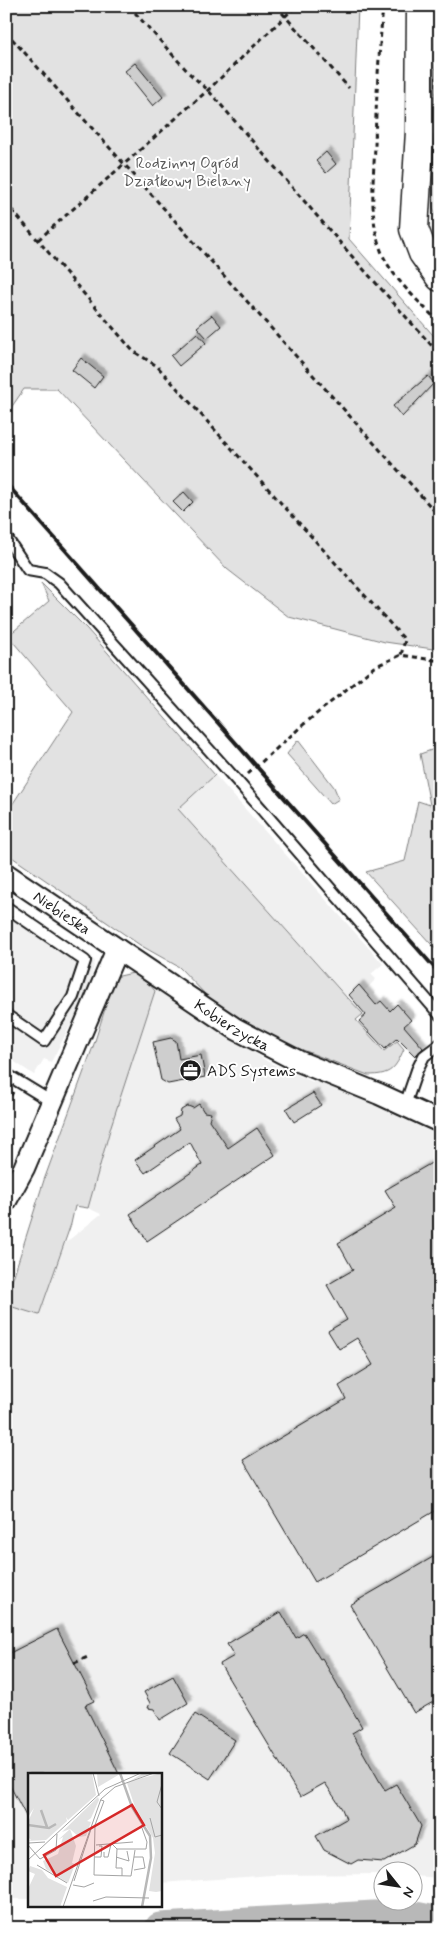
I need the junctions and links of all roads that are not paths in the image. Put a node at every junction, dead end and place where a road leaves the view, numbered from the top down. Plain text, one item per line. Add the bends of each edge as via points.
1 (421, 6) edge
2 (418, 179) junction
3 (440, 246) edge
4 (440, 277) edge
5 (6, 538) edge
6 (6, 874) edge
7 (6, 907) edge
8 (117, 949) junction
9 (6, 1015) edge
10 (440, 1015) edge
11 (440, 1044) edge
12 (6, 1074) edge
13 (52, 1102) junction
14 (405, 1105) junction
15 (440, 1122) edge
16 (6, 1201) edge

1 - 2 main road
2 - 3 main road via 426,220
2 - 4 main road via 414,228 423,253
5 - 10 lane via 28,570 45,573 59,582
6 - 8 street, Niebieska
7 - 9 lane via 85,961 74,997 44,1041
8 - 13 street
8 - 14 street, Kobierzycka via 255,1040
11 - 14 lane via 424,1056
12 - 13 lane
13 - 16 street
14 - 15 street, Kobierzycka

